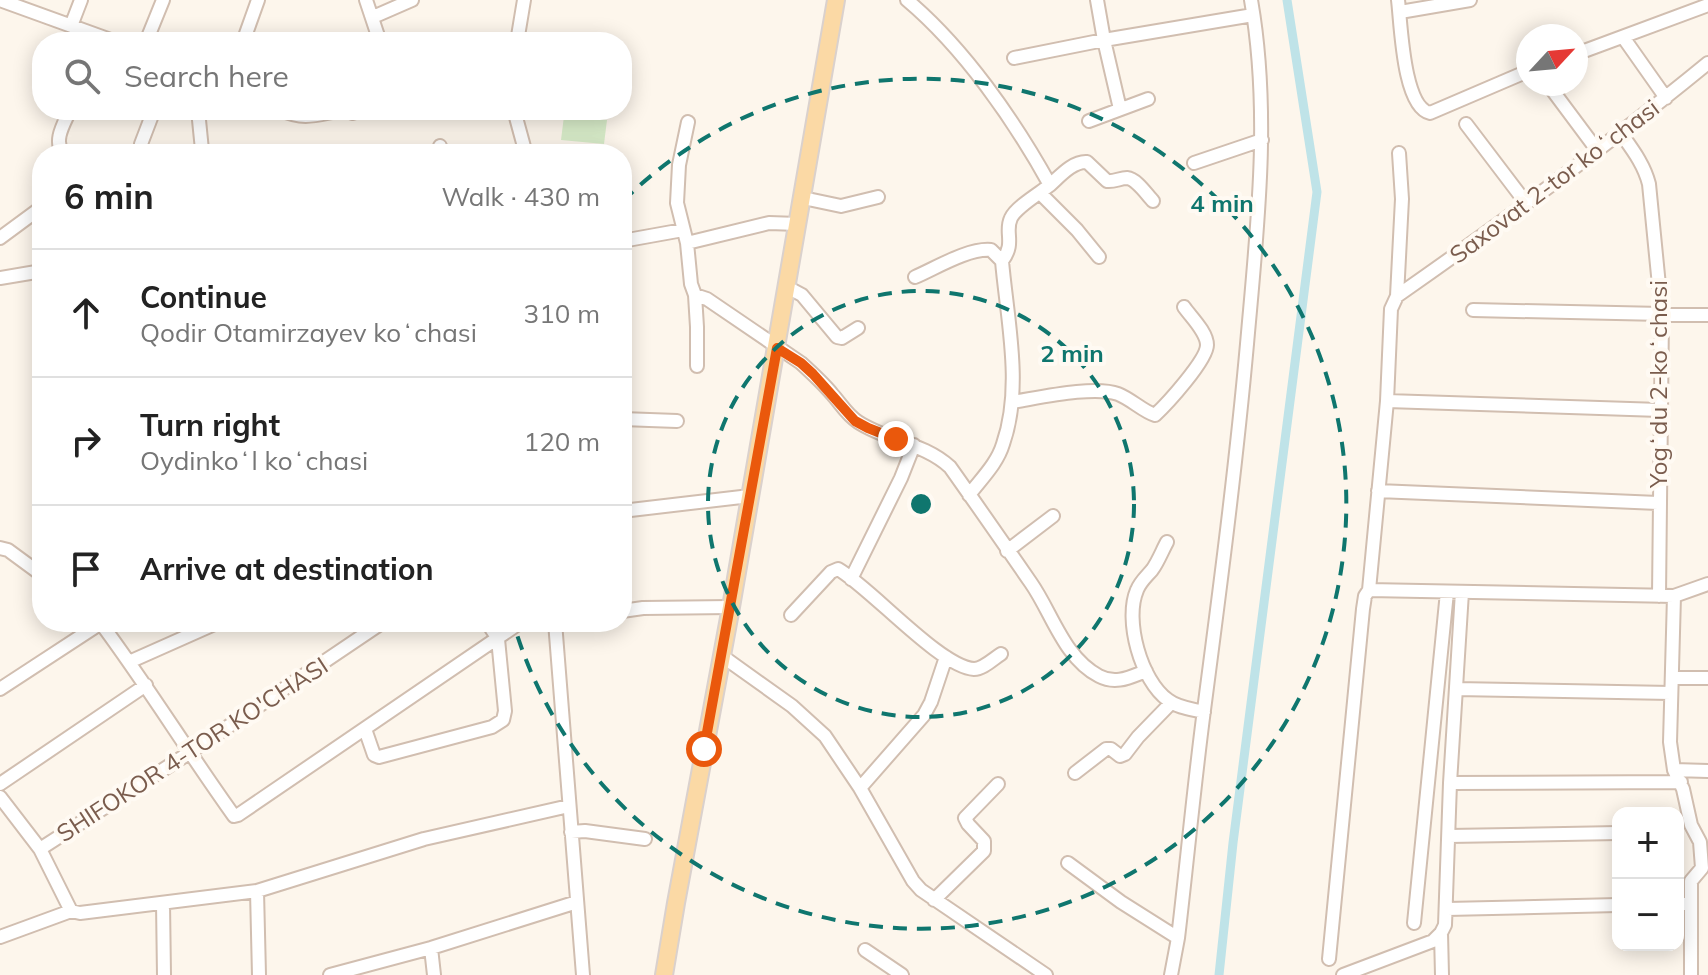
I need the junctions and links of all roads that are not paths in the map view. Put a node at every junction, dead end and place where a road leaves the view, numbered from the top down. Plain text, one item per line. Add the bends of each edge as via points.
1 (0, 0) edge
2 (81, 0) edge
3 (163, 0) edge
4 (258, 0) edge
5 (366, 0) edge
6 (412, 0) edge
7 (524, 0) edge
8 (836, 0) edge
9 (907, 0) edge
10 (1097, 0) edge
11 (1251, 0) edge
12 (1470, 0) edge
13 (1708, 5) edge
14 (1399, 6) edge
15 (1253, 15) junction
16 (373, 17) junction
17 (71, 26) junction
18 (86, 32) edge
19 (150, 32) edge
20 (247, 32) edge
21 (377, 32) edge
22 (519, 32) edge
23 (1623, 37) junction
24 (1104, 40) junction
25 (1588, 50) edge
26 (1014, 58) dead end
27 (1708, 63) edge
28 (1516, 76) edge
29 (1557, 96) edge
30 (1666, 98) junction
31 (1148, 99) dead end
32 (1120, 109) junction
33 (65, 120) edge
34 (150, 120) edge
35 (199, 120) edge
36 (517, 120) edge
37 (1089, 121) dead end
38 (688, 122) dead end
39 (1466, 124) dead end
40 (1620, 132) junction
41 (1262, 140) junction
42 (59, 144) edge
43 (141, 144) dead end
44 (201, 144) edge
45 (523, 144) edge
46 (1597, 150) junction
47 (1399, 153) dead end
48 (1194, 163) dead end
49 (1045, 189) junction
50 (878, 197) dead end
51 (803, 198) junction
52 (1153, 201) dead end
53 (1526, 203) junction
54 (32, 214) edge
55 (798, 224) junction
56 (685, 237) junction
57 (0, 238) edge
58 (632, 240) edge
59 (1099, 257) dead end
60 (1002, 261) junction
61 (32, 273) edge
62 (915, 277) dead end
63 (0, 278) edge
64 (787, 287) junction
65 (695, 295) junction
66 (1397, 296) junction
67 (1184, 307) dead end
68 (1473, 310) dead end
69 (1708, 315) edge
70 (1662, 316) junction
71 (858, 328) dead end
72 (777, 348) junction
73 (697, 366) dead end
74 (1387, 401) junction
75 (1012, 402) junction
76 (1660, 410) junction
77 (632, 419) edge
78 (677, 421) dead end
79 (914, 445) junction
80 (1378, 491) junction
81 (969, 495) junction
82 (750, 496) junction
83 (1658, 503) junction
84 (632, 510) edge
85 (1053, 516) dead end
86 (1167, 542) dead end
87 (0, 548) edge
88 (1007, 551) junction
89 (32, 568) edge
90 (851, 579) junction
91 (1708, 584) edge
92 (1369, 590) junction
93 (1447, 592) junction
94 (1462, 592) junction
95 (1659, 596) junction
96 (1674, 596) junction
97 (731, 607) junction
98 (632, 610) edge
99 (791, 615) dead end
100 (85, 632) edge
101 (107, 632) edge
102 (196, 632) edge
103 (368, 632) edge
104 (493, 632) edge
105 (507, 632) edge
106 (556, 632) edge
107 (498, 639) junction
108 (1001, 654) dead end
109 (722, 656) junction
110 (946, 657) junction
111 (129, 662) junction
112 (1146, 671) junction
113 (1672, 678) junction
114 (1708, 678) edge
115 (146, 685) junction
116 (0, 689) edge
117 (1456, 689) junction
118 (1671, 693) junction
119 (1171, 703) junction
120 (1204, 712) junction
121 (365, 729) junction
122 (189, 753) junction
123 (1674, 770) junction
124 (1708, 771) edge
125 (1075, 773) dead end
126 (1681, 782) junction
127 (1450, 783) junction
128 (0, 784) edge
129 (998, 784) dead end
130 (860, 788) junction
131 (0, 797) edge
132 (569, 806) junction
133 (1695, 831) junction
134 (571, 832) junction
135 (1684, 832) edge
136 (1612, 833) edge
137 (1449, 836) junction
138 (645, 839) dead end
139 (40, 849) junction
140 (1068, 863) dead end
141 (1705, 868) edge
142 (257, 891) junction
143 (934, 900) junction
144 (577, 902) junction
145 (163, 903) junction
146 (1685, 904) edge
147 (1612, 905) edge
148 (1447, 909) junction
149 (71, 911) junction
150 (1414, 923) dead end
151 (1441, 933) junction
152 (0, 937) edge
153 (1178, 938) junction
154 (431, 948) junction
155 (865, 950) dead end
156 (1329, 959) dead end
157 (1364, 971) edge
158 (164, 975) edge
159 (259, 975) edge
160 (330, 975) edge
161 (434, 975) edge
162 (583, 975) edge
163 (664, 975) edge
164 (902, 975) edge
165 (1046, 975) edge
166 (1171, 975) edge
167 (1343, 975) edge
168 (1442, 975) edge
169 (1691, 975) edge

1 - 17 street
2 - 17 street
3 - 19 street
4 - 20 street
5 - 16 street
6 - 16 street
7 - 22 street
8 - 51 main road
9 - 49 street via 959,52 1030,148
10 - 24 street
11 - 15 street
12 - 14 street
13 - 23 street
14 - 28 street via 1406,70 1425,112
15 - 24 street
15 - 41 street
16 - 21 street
17 - 18 street
23 - 25 street
23 - 30 street
24 - 26 street
24 - 32 street
27 - 30 street, Saxovat 2-tor koʻchasi
29 - 46 street
30 - 40 street, Saxovat 2-tor koʻchasi
31 - 32 street
32 - 37 street
33 - 42 street
34 - 43 street
35 - 44 street
36 - 45 street
38 - 56 street via 677,182
39 - 53 street
40 - 46 street, Saxovat 2-tor koʻchasi
40 - 70 street, Yogʻdu 2-koʻchasi via 1649,184
41 - 48 street
41 - 120 street via 1244,382
46 - 53 street, Saxovat 2-tor koʻchasi
47 - 66 street
49 - 52 street via 1084,161 1107,181 1130,179
49 - 59 street
49 - 60 street via 1011,217 1010,245
50 - 51 street via 841,206
51 - 55 main road
53 - 66 street, Saxovat 2-tor koʻchasi
54 - 57 street
55 - 56 street via 769,223
55 - 64 main road
56 - 58 street
56 - 65 street
60 - 62 street via 991,250 980,250
60 - 75 street
61 - 63 street
64 - 71 street via 802,295 837,337
64 - 72 main road
65 - 72 street
65 - 73 street
66 - 74 street via 1391,309
67 - 75 street via 1206,347 1178,392 1155,415 1109,391
68 - 70 street
69 - 70 street
70 - 76 street, Yogʻdu 2-koʻchasi
72 - 79 street via 813,374 855,421
72 - 82 main road
74 - 76 street
74 - 80 street
75 - 81 street via 1000,452
76 - 83 street, Yogʻdu 2-koʻchasi
77 - 78 street
79 - 81 street via 950,467
79 - 90 street
80 - 83 street
80 - 92 street
81 - 88 street
82 - 84 street
82 - 97 main road
83 - 95 street, Yogʻdu 2-koʻchasi
85 - 88 street
86 - 112 street via 1134,600 1136,643
87 - 89 street
88 - 112 street via 1079,661 1114,681
90 - 99 street via 834,570
90 - 110 street
91 - 96 street
92 - 93 street
92 - 156 street
93 - 94 street
93 - 150 street
94 - 95 street
94 - 117 street
95 - 96 street
96 - 113 street
97 - 98 street
97 - 109 main road
100 - 116 street
101 - 111 street
102 - 111 street
103 - 122 street, SHIFOKOR 4-TOR KO'CHASI
104 - 107 street
105 - 107 street
106 - 132 street
107 - 121 street
107 - 121 street via 505,711 501,723 379,757
108 - 110 street via 977,669
109 - 130 street via 825,736
109 - 163 main road
110 - 130 street via 924,715
111 - 115 street
112 - 119 street
113 - 114 street
113 - 118 street
115 - 122 street
115 - 128 street
117 - 118 street
117 - 127 street
118 - 123 street
119 - 120 street
119 - 125 street via 1123,756 1106,749
120 - 153 street
121 - 122 street via 234,816
122 - 139 street, SHIFOKOR 4-TOR KO'CHASI
123 - 124 street
123 - 126 street
126 - 127 street
126 - 133 street
127 - 137 street
129 - 143 street via 965,818 984,841 984,851
130 - 143 street via 913,881
131 - 139 street
132 - 134 street
132 - 142 street via 424,839
133 - 135 street
133 - 141 street
134 - 138 street
134 - 144 street
136 - 137 street
137 - 148 street
139 - 149 street
140 - 153 street
141 - 146 street via 1691,881
142 - 145 street
142 - 159 street
143 - 165 street
144 - 154 street
144 - 162 street
145 - 149 street
145 - 158 street
146 - 169 street
147 - 148 street
148 - 151 street
149 - 152 street
151 - 157 street
151 - 168 street
153 - 166 street
154 - 160 street
154 - 161 street
155 - 164 street
157 - 167 street

